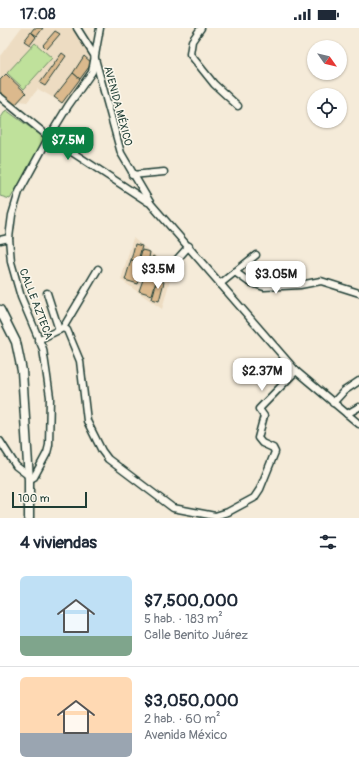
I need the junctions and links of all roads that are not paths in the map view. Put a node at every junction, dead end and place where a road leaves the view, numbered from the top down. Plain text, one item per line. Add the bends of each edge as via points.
1 (77, 28) edge
2 (100, 28) edge
3 (201, 28) edge
4 (94, 55) junction
5 (0, 97) edge
6 (238, 106) dead end
7 (49, 137) junction
8 (164, 172) dead end
9 (132, 175) junction
10 (151, 204) junction
11 (9, 238) junction
12 (0, 240) edge
13 (189, 246) junction
14 (256, 255) dead end
15 (98, 269) dead end
16 (147, 269) dead end
17 (235, 272) junction
18 (220, 284) junction
19 (47, 293) dead end
20 (359, 293) edge
21 (0, 310) edge
22 (61, 329) junction
23 (38, 340) junction
24 (296, 371) junction
25 (359, 381) edge
26 (333, 403) junction
27 (359, 407) edge
28 (347, 414) junction
29 (359, 424) edge
30 (0, 441) edge
31 (29, 478) junction
32 (184, 511) junction
33 (228, 512) junction
34 (29, 518) edge
35 (185, 518) edge
36 (221, 518) edge

1 - 4 street, AVENIDA MÉXICO
2 - 4 street, CALLE AZTECA
3 - 6 street via 192,41 190,54 214,84
4 - 7 street, CALLE AZTECA via 92,72
4 - 9 street, AVENIDA MÉXICO via 115,137
5 - 7 street
7 - 10 street
7 - 11 street, CALLE AZTECA via 14,202
8 - 9 street
9 - 10 street, AVENIDA MÉXICO
10 - 13 street, AVENIDA MÉXICO
11 - 12 street
11 - 23 street, CALLE AZTECA via 14,280
13 - 16 street via 164,274
13 - 18 street, AVENIDA MÉXICO
14 - 17 street
15 - 22 street
17 - 18 street
17 - 20 street via 249,282 264,287 321,281
18 - 24 street, AVENIDA MÉXICO
19 - 22 street
21 - 31 main road via 20,355
22 - 23 street
22 - 32 street via 68,330 78,354 85,413 102,451 115,465 164,502
23 - 31 street, CALLE AZTECA via 43,349 49,380 49,444 34,477
24 - 26 street, AVENIDA MÉXICO
24 - 33 street via 259,409 264,416 258,438 262,443 271,446 275,452 260,489 254,498
25 - 26 street via 344,390
26 - 28 street, AVENIDA MÉXICO
27 - 28 street
28 - 29 street, AVENIDA MÉXICO
30 - 31 street via 16,466
31 - 34 main road
32 - 33 street via 215,516
32 - 35 street
33 - 36 street

